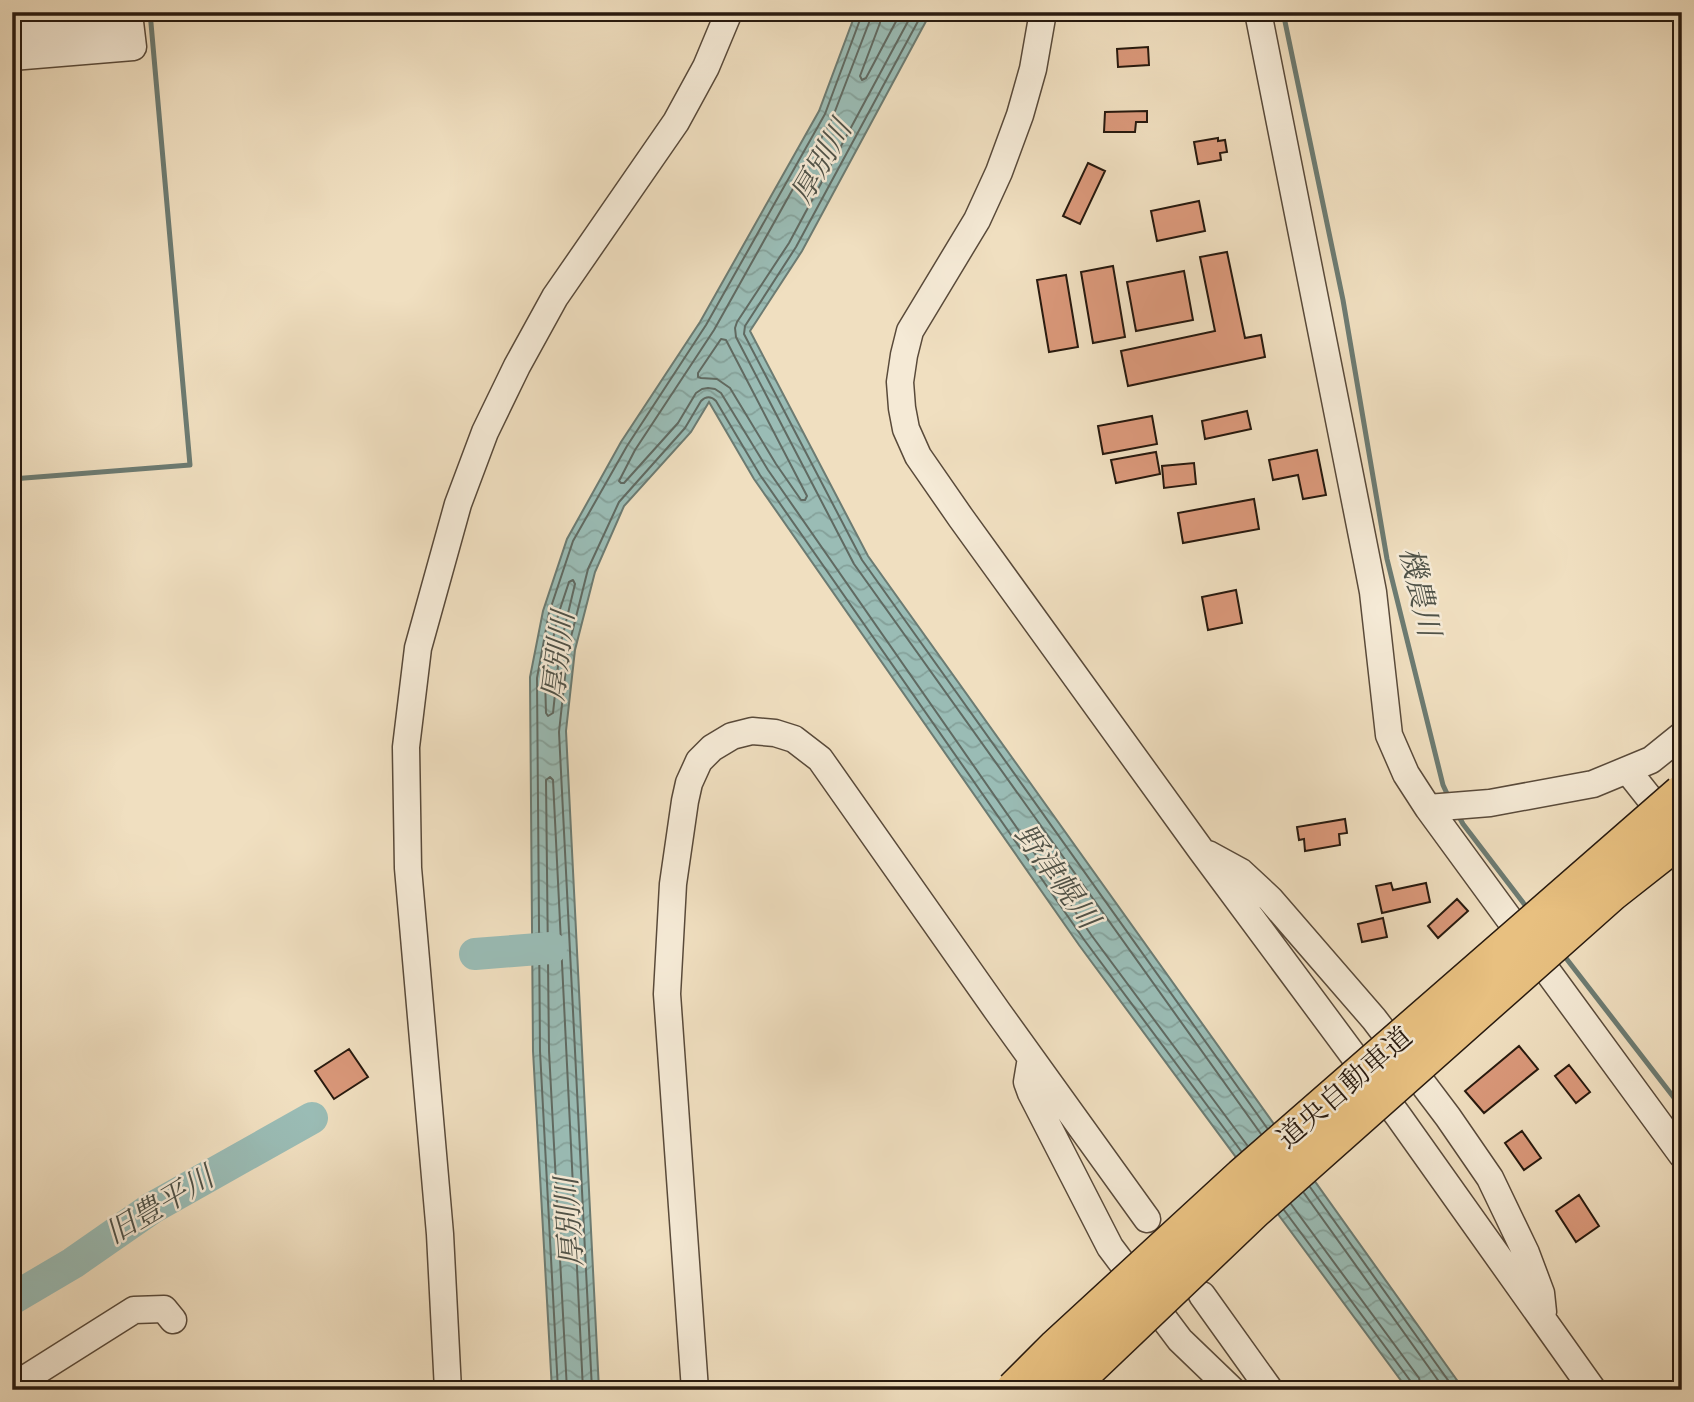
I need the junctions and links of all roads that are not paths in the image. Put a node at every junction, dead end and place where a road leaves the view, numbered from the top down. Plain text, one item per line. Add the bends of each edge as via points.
1 (729, 12) edge
2 (1043, 12) edge
3 (1258, 12) edge
4 (12, 33) edge
5 (12, 57) edge
6 (1682, 735) edge
7 (1628, 771) junction
8 (1682, 794) edge
9 (1436, 808) junction
10 (1682, 838) edge
11 (1201, 850) junction
12 (1031, 1058) junction
13 (1682, 1155) edge
14 (1147, 1219) dead end
15 (1202, 1295) dead end
16 (173, 1320) dead end
17 (1543, 1321) junction
18 (12, 1387) edge
19 (448, 1390) edge
20 (695, 1390) edge
21 (1015, 1390) edge
22 (1064, 1390) edge
23 (1232, 1390) edge
24 (1270, 1390) edge
25 (1593, 1390) edge

1 - 19 street via 676,122 555,298 517,366 458,503 418,649 406,747 408,868 440,1234
2 - 11 street via 1027,92 999,172 977,220 911,331 900,382 902,408 918,456
3 - 9 street via 1373,592 1389,735 1406,774
4 - 5 street via 130,22 133,47
6 - 7 street via 1651,760
7 - 9 street via 1593,784
7 - 10 street
8 - 21 highway, 道央自動車道, bridge via 1243,1177
9 - 13 street
10 - 22 highway, 道央自動車道, bridge via 1601,901 1254,1209
11 - 17 street
11 - 17 street via 1241,872 1270,899 1374,1019 1448,1117 1490,1178 1526,1253 1541,1293
12 - 14 street
12 - 20 street via 820,759 794,739 775,733 752,731 712,748 699,761 685,801 673,884 667,994
12 - 23 street via 1027,1082 1031,1093 1110,1247 1180,1340
15 - 24 street
16 - 18 street via 164,1309 134,1310
17 - 25 street

